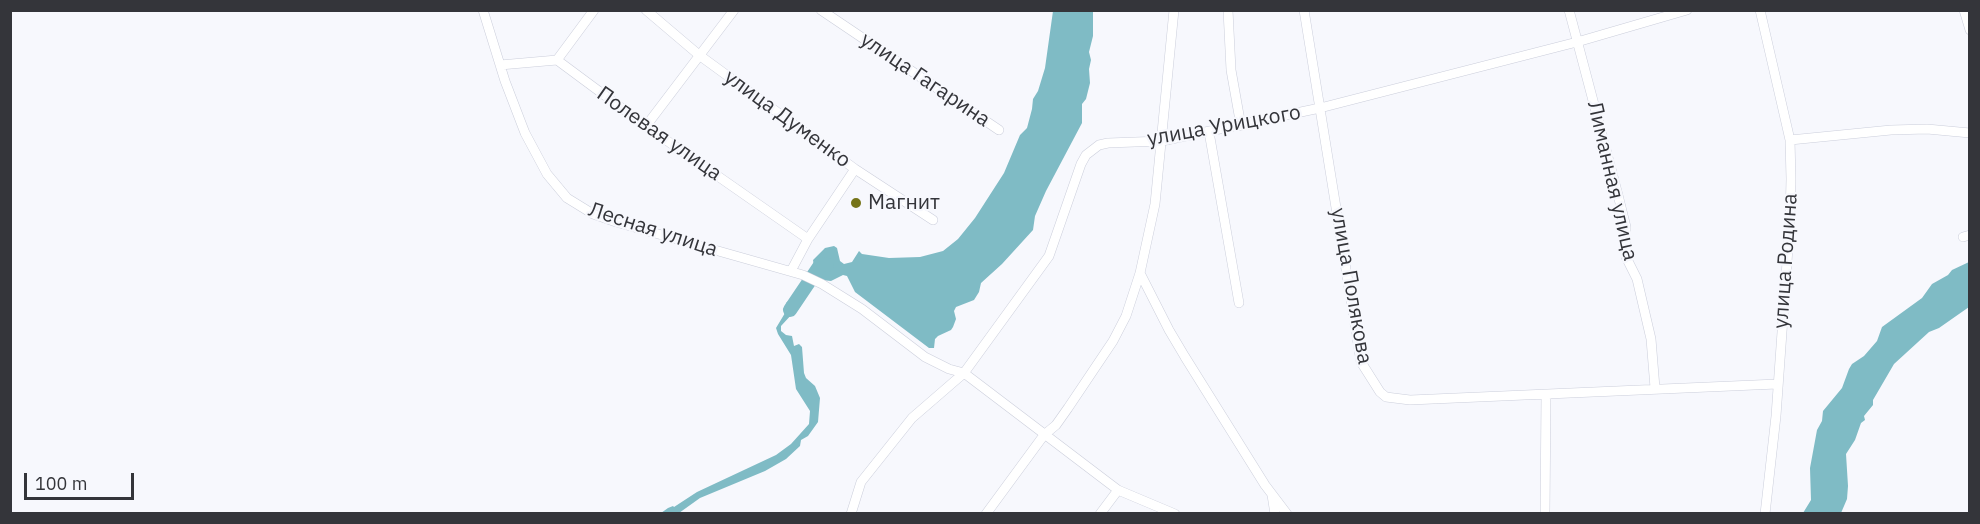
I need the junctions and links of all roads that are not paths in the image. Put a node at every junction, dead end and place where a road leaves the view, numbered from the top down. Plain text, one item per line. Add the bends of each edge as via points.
1 (483, 10) edge
2 (594, 10) edge
3 (646, 10) edge
4 (734, 10) edge
5 (821, 10) edge
6 (1174, 10) edge
7 (1228, 10) edge
8 (1304, 10) edge
9 (1569, 10) edge
10 (1687, 10) edge
11 (1760, 10) edge
12 (1964, 10) edge
13 (1970, 30) edge
14 (1577, 42) junction
15 (699, 55) junction
16 (556, 60) junction
17 (500, 65) junction
18 (1320, 108) junction
19 (646, 126) junction
20 (1240, 126) junction
21 (999, 130) dead end
22 (1209, 132) junction
23 (1970, 133) edge
24 (1790, 140) junction
25 (1162, 141) junction
26 (855, 169) junction
27 (933, 220) dead end
28 (808, 239) junction
29 (791, 271) junction
30 (1140, 273) junction
31 (1239, 303) dead end
32 (964, 373) junction
33 (1777, 384) junction
34 (1656, 388) junction
35 (1546, 395) junction
36 (1044, 435) junction
37 (1118, 490) junction
38 (1272, 495) junction
39 (851, 513) edge
40 (986, 513) edge
41 (1100, 513) edge
42 (1175, 513) edge
43 (1275, 513) edge
44 (1287, 513) edge
45 (1545, 513) edge
46 (1765, 513) edge

1 - 17 street, Лесная улица
2 - 16 street
3 - 15 street, улица Думенко
4 - 15 street
5 - 21 street, улица Гагарина
6 - 25 street
7 - 20 street via 1231,70
8 - 18 street, улица Полякова
9 - 14 street, Лиманная улица
10 - 14 street, улица Урицкого
11 - 24 street, улица Родина
12 - 13 street
14 - 18 street, улица Урицкого
14 - 34 street, Лиманная улица via 1626,227 1626,257 1638,279 1651,339
15 - 19 street
15 - 26 street, улица Думенко
16 - 17 street
16 - 19 street, Полевая улица
17 - 29 street, Лесная улица via 535,153 554,183 575,203 616,222
18 - 20 street, улица Урицкого
18 - 35 street, улица Полякова via 1361,362 1373,384 1386,397 1394,399
19 - 28 street, Полевая улица
20 - 22 street, улица Урицкого
22 - 25 street, улица Урицкого
22 - 31 street
23 - 24 street via 1892,130
24 - 33 street, улица Родина via 1790,220
25 - 30 street via 1155,204
25 - 32 street, улица Урицкого via 1102,144 1086,155 1049,256
26 - 27 street, улица Думенко
26 - 28 street
28 - 29 street
29 - 32 street, Лесная улица via 822,284 862,309 925,357
30 - 36 street via 1113,341 1056,425
30 - 38 street via 1168,330
32 - 36 street
32 - 39 street, улица Урицкого via 912,418 861,482
33 - 34 street, улица Полякова
33 - 46 street, улица Родина
34 - 35 street, улица Полякова
35 - 45 street
36 - 37 street
36 - 40 street
37 - 41 street
37 - 42 street
38 - 43 street
38 - 44 street

